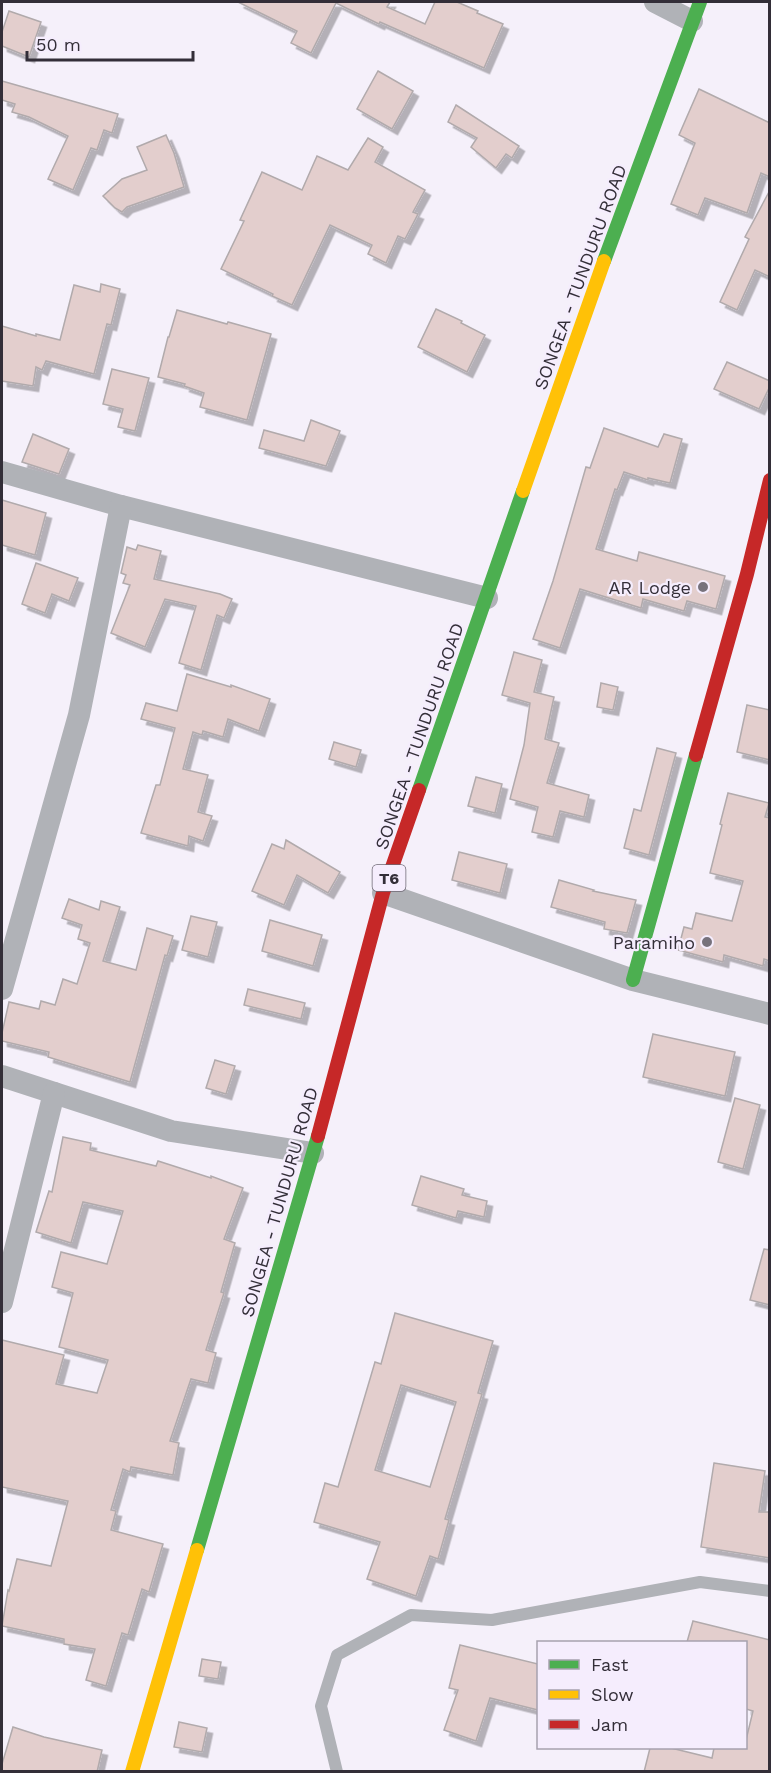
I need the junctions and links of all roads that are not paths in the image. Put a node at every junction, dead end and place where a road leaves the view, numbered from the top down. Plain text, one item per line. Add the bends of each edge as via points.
1 (655, 2) edge
2 (696, 11) edge
3 (2, 472) edge
4 (770, 480) edge
5 (121, 506) junction
6 (487, 598) junction
7 (383, 893) junction
8 (633, 980) junction
9 (2, 989) edge
10 (770, 1014) edge
11 (2, 1076) edge
12 (54, 1093) junction
13 (313, 1153) junction
14 (2, 1302) edge
15 (770, 1591) edge
16 (132, 1772) edge
17 (337, 1772) edge

1 - 2 street
2 - 6 main road, SONGEA - TUNDURU ROAD / T6 via 586,310
3 - 5 street
4 - 8 main road
5 - 6 street
5 - 9 street via 79,715
6 - 7 main road, SONGEA - TUNDURU ROAD / T6
7 - 8 street
7 - 13 main road, SONGEA - TUNDURU ROAD / T6
8 - 10 street
11 - 12 street
12 - 13 street via 171,1131
12 - 14 street
13 - 16 main road, SONGEA - TUNDURU ROAD / T6
15 - 17 lane via 700,1582 492,1620 411,1616 337,1655 321,1706

